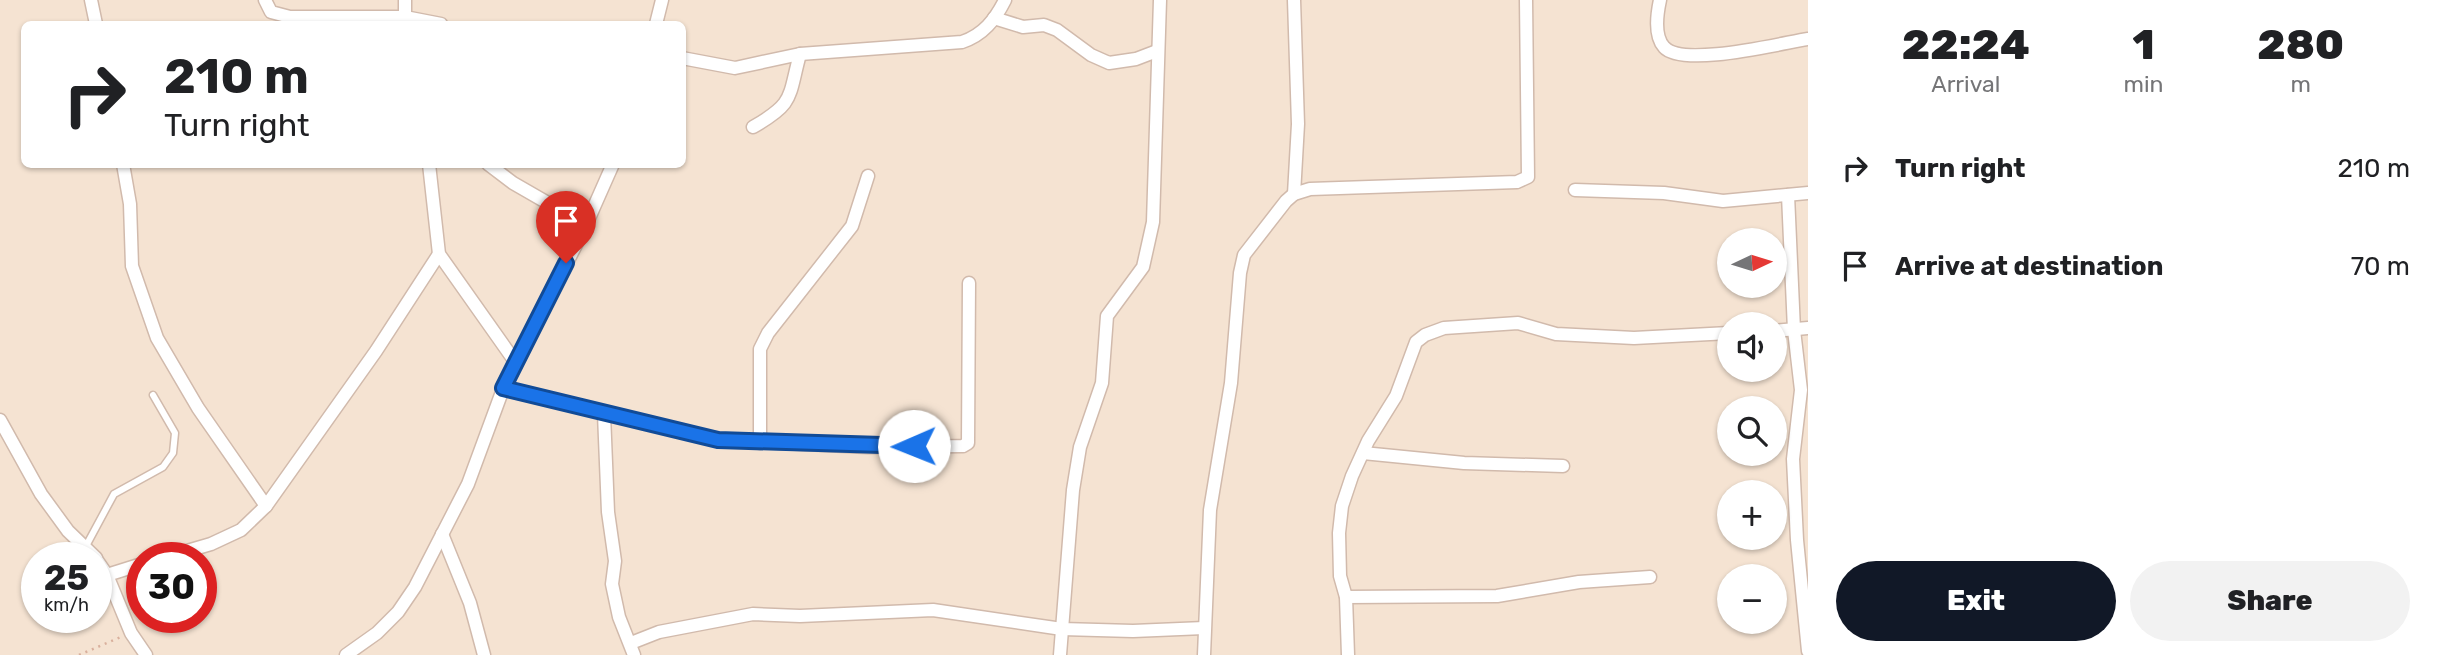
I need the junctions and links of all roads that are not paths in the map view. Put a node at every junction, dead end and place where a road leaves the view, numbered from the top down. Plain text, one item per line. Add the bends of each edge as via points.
1 (91, 0) edge
2 (405, 0) edge
3 (662, 0) edge
4 (1005, 0) edge
5 (1160, 0) edge
6 (1294, 0) edge
7 (1526, 0) edge
8 (1660, 0) edge
9 (269, 4) edge
10 (405, 17) junction
11 (993, 18) junction
12 (95, 21) edge
13 (426, 21) edge
14 (657, 21) edge
15 (1808, 39) edge
16 (1157, 51) junction
17 (800, 54) junction
18 (686, 59) edge
19 (753, 127) dead end
20 (125, 168) edge
21 (429, 168) edge
22 (493, 168) edge
23 (611, 168) edge
24 (868, 176) dead end
25 (1575, 190) dead end
26 (1808, 193) edge
27 (1294, 194) junction
28 (1788, 195) junction
29 (586, 225) junction
30 (439, 254) junction
31 (968, 283) dead end
32 (1808, 328) edge
33 (1787, 330) edge
34 (1794, 330) junction
35 (1717, 334) edge
36 (516, 363) junction
37 (503, 388) junction
38 (153, 395) dead end
39 (1804, 408) edge
40 (604, 414) junction
41 (0, 420) edge
42 (760, 443) junction
43 (1363, 453) junction
44 (1563, 466) dead end
45 (266, 506) junction
46 (442, 534) junction
47 (80, 542) edge
48 (89, 542) edge
49 (215, 542) edge
50 (1650, 577) dead end
51 (112, 587) edge
52 (1346, 597) junction
53 (1204, 628) junction
54 (1062, 629) junction
55 (632, 649) edge
56 (1808, 651) edge
57 (146, 655) edge
58 (346, 655) edge
59 (484, 655) edge
60 (1060, 655) edge
61 (1204, 655) edge
62 (1348, 655) edge

1 - 12 street
2 - 10 street
3 - 14 street
4 - 11 street
5 - 16 street
6 - 27 street via 1298,124
7 - 27 street via 1528,177 1517,182 1338,186
8 - 15 street via 1659,38 1666,49 1677,54 1759,49
9 - 10 street via 290,17
10 - 13 street
11 - 16 street via 1057,30 1109,63
11 - 17 street via 974,38 961,42
16 - 54 street via 1153,222 1143,267 1107,316 1102,383 1080,447 1073,490
17 - 18 street via 735,68
17 - 19 street via 787,104
20 - 45 street via 132,266 157,338 198,408
21 - 30 street
22 - 29 street
23 - 29 street
24 - 42 street via 852,226 768,332 760,349
25 - 28 street via 1664,193 1723,201
26 - 28 street
27 - 53 street via 1241,261 1231,383 1210,510
28 - 34 street
29 - 36 street
30 - 36 street
30 - 45 street
31 - 42 street via 966,445
32 - 34 street
33 - 34 street
34 - 39 street
35 - 43 street via 1634,338 1556,334 1518,323 1434,330 1416,342 1396,396
36 - 37 street
37 - 40 street
37 - 46 street via 468,484
38 - 48 lane via 175,433 173,453 163,467 114,494
39 - 56 street via 1793,459
40 - 42 street via 705,438
40 - 55 street via 615,561 612,584
41 - 47 street via 41,494
43 - 44 street
43 - 52 street via 1341,520 1339,576
45 - 49 street via 241,530
46 - 58 street via 398,612
46 - 59 street via 470,603
50 - 52 street via 1579,582 1497,596
51 - 57 street via 131,633
52 - 62 street
53 - 54 street
53 - 61 street
54 - 55 street via 933,610 754,614 659,632
54 - 60 street

